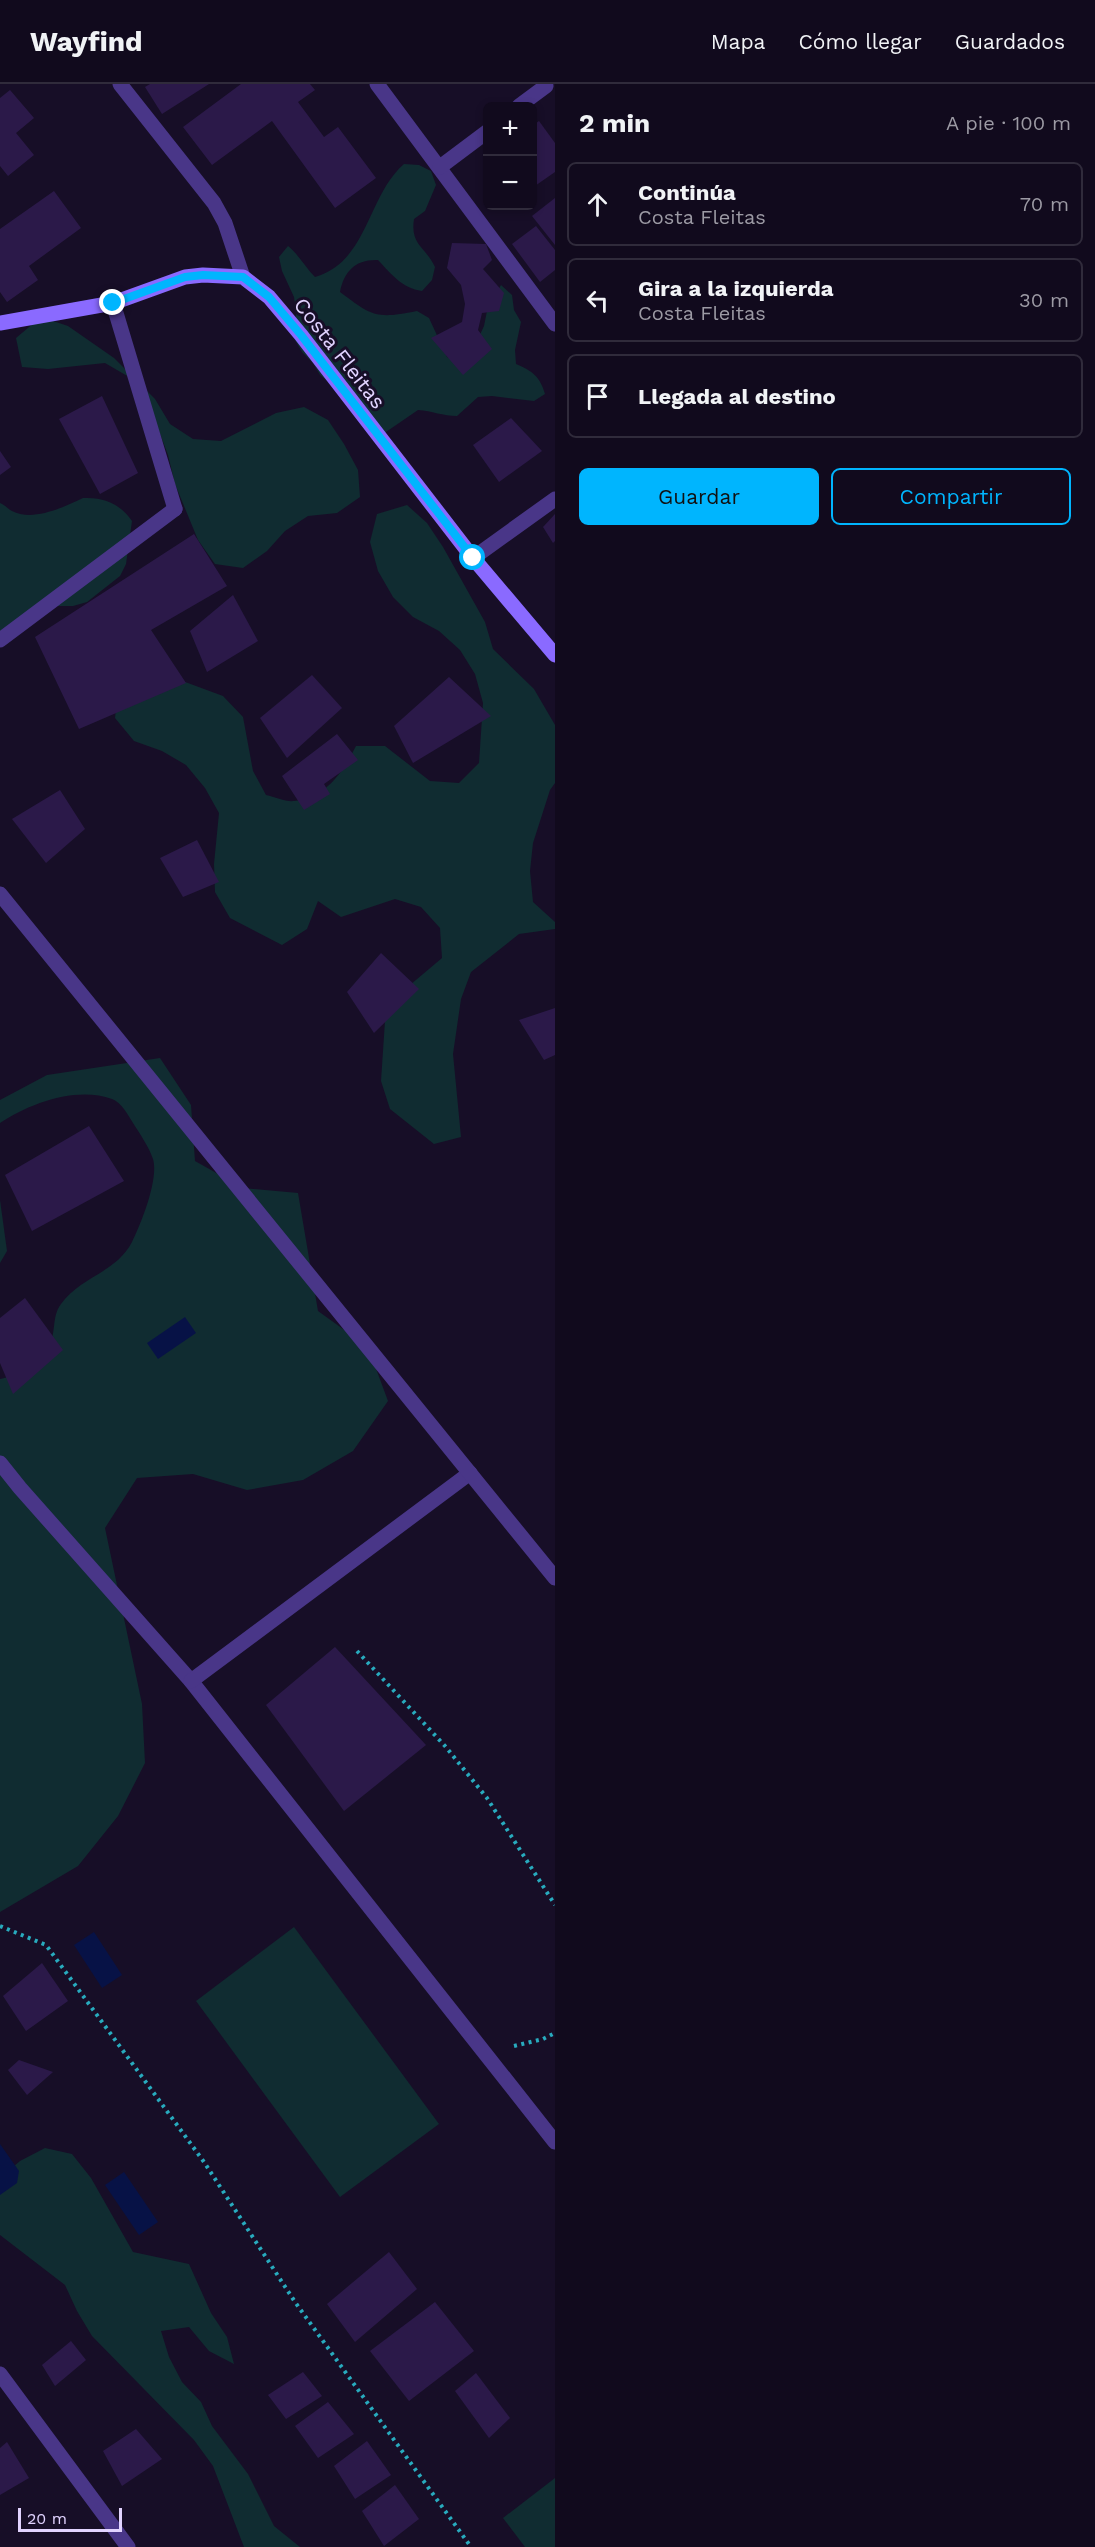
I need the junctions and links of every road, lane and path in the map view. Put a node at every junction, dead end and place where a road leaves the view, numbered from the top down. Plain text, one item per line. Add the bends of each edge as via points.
1 (120, 84) edge
2 (377, 84) edge
3 (549, 89) edge
4 (526, 102) edge
5 (483, 135) edge
6 (440, 167) junction
7 (243, 277) junction
8 (113, 303) junction
9 (0, 323) edge
10 (555, 324) edge
11 (555, 498) edge
12 (473, 558) junction
13 (0, 640) edge
14 (555, 655) edge
15 (0, 894) edge
16 (0, 1463) edge
17 (470, 1473) junction
18 (555, 1578) edge
19 (357, 1651) dead end
20 (191, 1681) junction
21 (555, 1905) edge
22 (0, 1926) edge
23 (555, 2033) edge
24 (514, 2046) dead end
25 (555, 2142) edge
26 (0, 2374) edge
27 (128, 2547) edge
28 (471, 2547) edge

1 - 7 street via 214,203
2 - 6 street
3 - 4 street
5 - 6 street
6 - 10 street
7 - 8 main road via 185,277
7 - 12 main road, Costa Fleitas via 269,297 301,335
8 - 9 main road
8 - 13 street via 175,509
11 - 12 street
12 - 14 main road, Costa Fleitas
15 - 17 street
16 - 20 street
17 - 18 street
17 - 20 street
19 - 21 path via 480,1790
20 - 25 street
22 - 28 path via 46,1945 204,2162 295,2302
23 - 24 path
26 - 27 street

